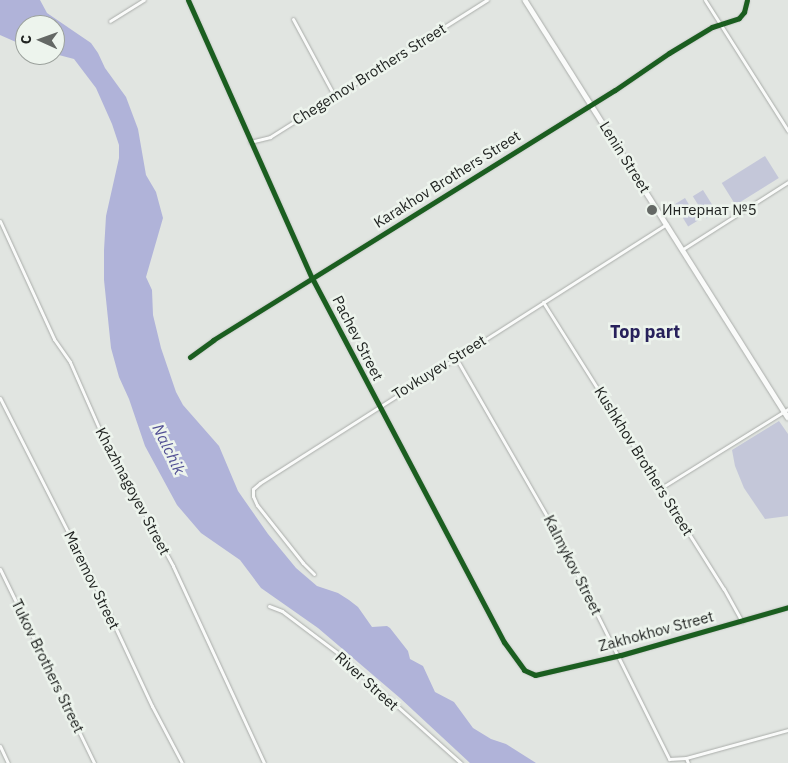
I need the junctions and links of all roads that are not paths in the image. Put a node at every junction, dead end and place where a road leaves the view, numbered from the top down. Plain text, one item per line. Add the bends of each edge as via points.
1 (144, 0) edge
2 (188, 0) edge
3 (487, 0) edge
4 (526, 0) edge
5 (705, 0) edge
6 (746, 0) edge
7 (293, 19) dead end
8 (110, 21) dead end
9 (720, 25) junction
10 (334, 95) junction
11 (591, 104) junction
12 (788, 131) edge
13 (250, 142) junction
14 (788, 182) edge
15 (0, 221) edge
16 (667, 224) junction
17 (683, 249) junction
18 (312, 278) junction
19 (543, 302) junction
20 (190, 357) dead end
21 (456, 358) junction
22 (0, 398) edge
23 (379, 405) junction
24 (786, 410) edge
25 (788, 417) edge
26 (661, 488) junction
27 (0, 569) edge
28 (314, 574) dead end
29 (269, 606) dead end
30 (788, 607) edge
31 (742, 621) junction
32 (616, 656) junction
33 (530, 674) joint
34 (788, 730) edge
35 (0, 746) edge
36 (686, 758) junction
37 (673, 761) edge
38 (8, 763) edge
39 (94, 763) edge
40 (182, 763) edge
41 (264, 763) edge
42 (461, 763) edge
43 (688, 763) edge

1 - 8 street
2 - 13 street, Pachev Street
3 - 10 street, Chegemov Brothers Street
4 - 11 street, Lenin Street
5 - 9 street
6 - 9 street, Karakhov Brothers Street via 740,16
7 - 10 street
9 - 11 street, Karakhov Brothers Street via 669,53
9 - 12 street
10 - 13 street, Chegemov Brothers Street via 263,141
11 - 16 street, Lenin Street
11 - 18 street, Karakhov Brothers Street
13 - 18 street, Pachev Street
14 - 17 street
15 - 41 street, Khazhnagoyev Street via 54,339 70,362 110,450 169,559
16 - 17 street, Lenin Street
16 - 19 street, Tovkuyev Street
17 - 24 street, Lenin Street
18 - 20 street, Karakhov Brothers Street
18 - 23 street, Pachev Street
19 - 21 street, Tovkuyev Street
19 - 26 street, Kushkhov Brothers Street
21 - 23 street, Tovkuyev Street
21 - 32 street, Kalmykov Street via 536,493 590,597
22 - 40 street, Maremov Street
23 - 28 street, Tovkuyev Street via 253,489 257,505
23 - 33 street, Pachev Street via 504,642
24 - 25 street, Lenin Street
24 - 26 street
26 - 31 street, Kushkhov Brothers Street
27 - 39 street, Tukov Brothers Street
29 - 42 street, River Street via 282,611 339,654
30 - 31 street, Zakhokhov Street
31 - 32 street, Zakhokhov Street
32 - 33 street, Zakhokhov Street
32 - 37 street, Kalmykov Street via 666,755
34 - 36 street, Kalmykov Street
35 - 38 street
36 - 37 street, Kalmykov Street
36 - 43 street

